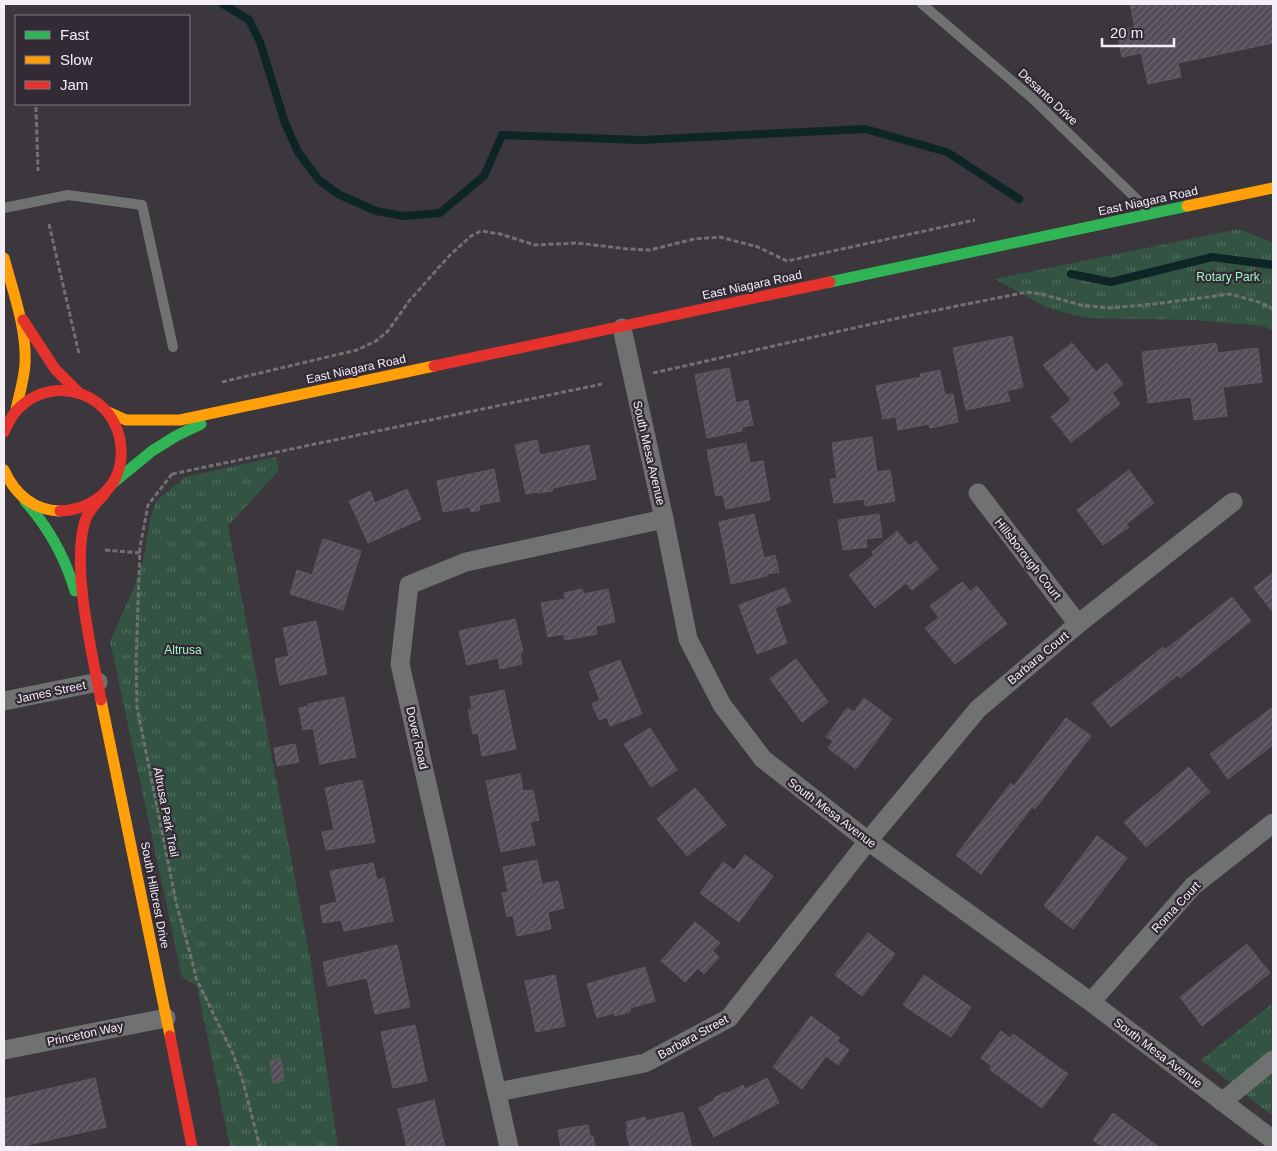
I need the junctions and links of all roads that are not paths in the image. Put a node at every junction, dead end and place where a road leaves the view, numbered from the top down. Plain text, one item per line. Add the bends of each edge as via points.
1 (922, 4) edge
2 (1273, 188) edge
3 (4, 208) edge
4 (1152, 214) junction
5 (4, 258) edge
6 (18, 310) junction
7 (622, 328) junction
8 (174, 347) dead end
9 (79, 393) junction
10 (237, 408) junction
11 (16, 410) junction
12 (108, 412) junction
13 (5, 426) edge
14 (4, 470) edge
15 (7, 482) edge
16 (108, 488) junction
17 (978, 494) dead end
18 (22, 496) junction
19 (1233, 502) dead end
20 (664, 519) junction
21 (1078, 624) junction
22 (91, 648) junction
23 (98, 682) junction
24 (4, 701) edge
25 (1273, 823) edge
26 (868, 841) junction
27 (1091, 1002) junction
28 (166, 1018) junction
29 (4, 1050) edge
30 (1273, 1060) edge
31 (497, 1092) junction
32 (1222, 1102) junction
33 (1269, 1130) edge
34 (192, 1147) edge
35 (509, 1147) edge

1 - 4 lane, Desanto Drive via 1032,98
2 - 4 street, East Niagara Road
3 - 8 lane via 68,195 142,206
4 - 7 street, East Niagara Road
5 - 6 street
6 - 9 street via 50,362
6 - 11 street via 25,360
7 - 10 street, East Niagara Road
7 - 20 street, South Mesa Avenue
9 - 11 street via 56,390 41,394
9 - 12 street via 95,400
10 - 12 street, East Niagara Road via 154,422 126,420
10 - 16 street, East Niagara Road via 172,437
11 - 13 street
12 - 16 street via 118,428 122,447 120,466
14 - 15 street
15 - 18 street
16 - 18 street via 86,506 64,511 41,508
16 - 22 street, South Hillcrest Drive via 85,520 80,540
17 - 21 street, Hillsborough Court
18 - 22 street, South Hillcrest Drive via 46,526 67,569
19 - 21 street, Barbara Court
20 - 26 street, South Mesa Avenue via 688,639 722,705 762,759
20 - 31 street, Dover Road via 466,562 409,585 400,664
21 - 26 street, Barbara Court via 978,708
22 - 23 street, South Hillcrest Drive
23 - 24 street, James Street
23 - 28 street, South Hillcrest Drive
25 - 27 street, Roma Court via 1193,886
26 - 27 street, South Mesa Avenue
26 - 31 street, Barbara Street via 729,1018 645,1064
27 - 32 street, South Mesa Avenue
28 - 29 street, Princeton Way
28 - 34 street, South Hillcrest Drive
30 - 32 street
31 - 35 street, Dover Road
32 - 33 street, South Mesa Avenue

